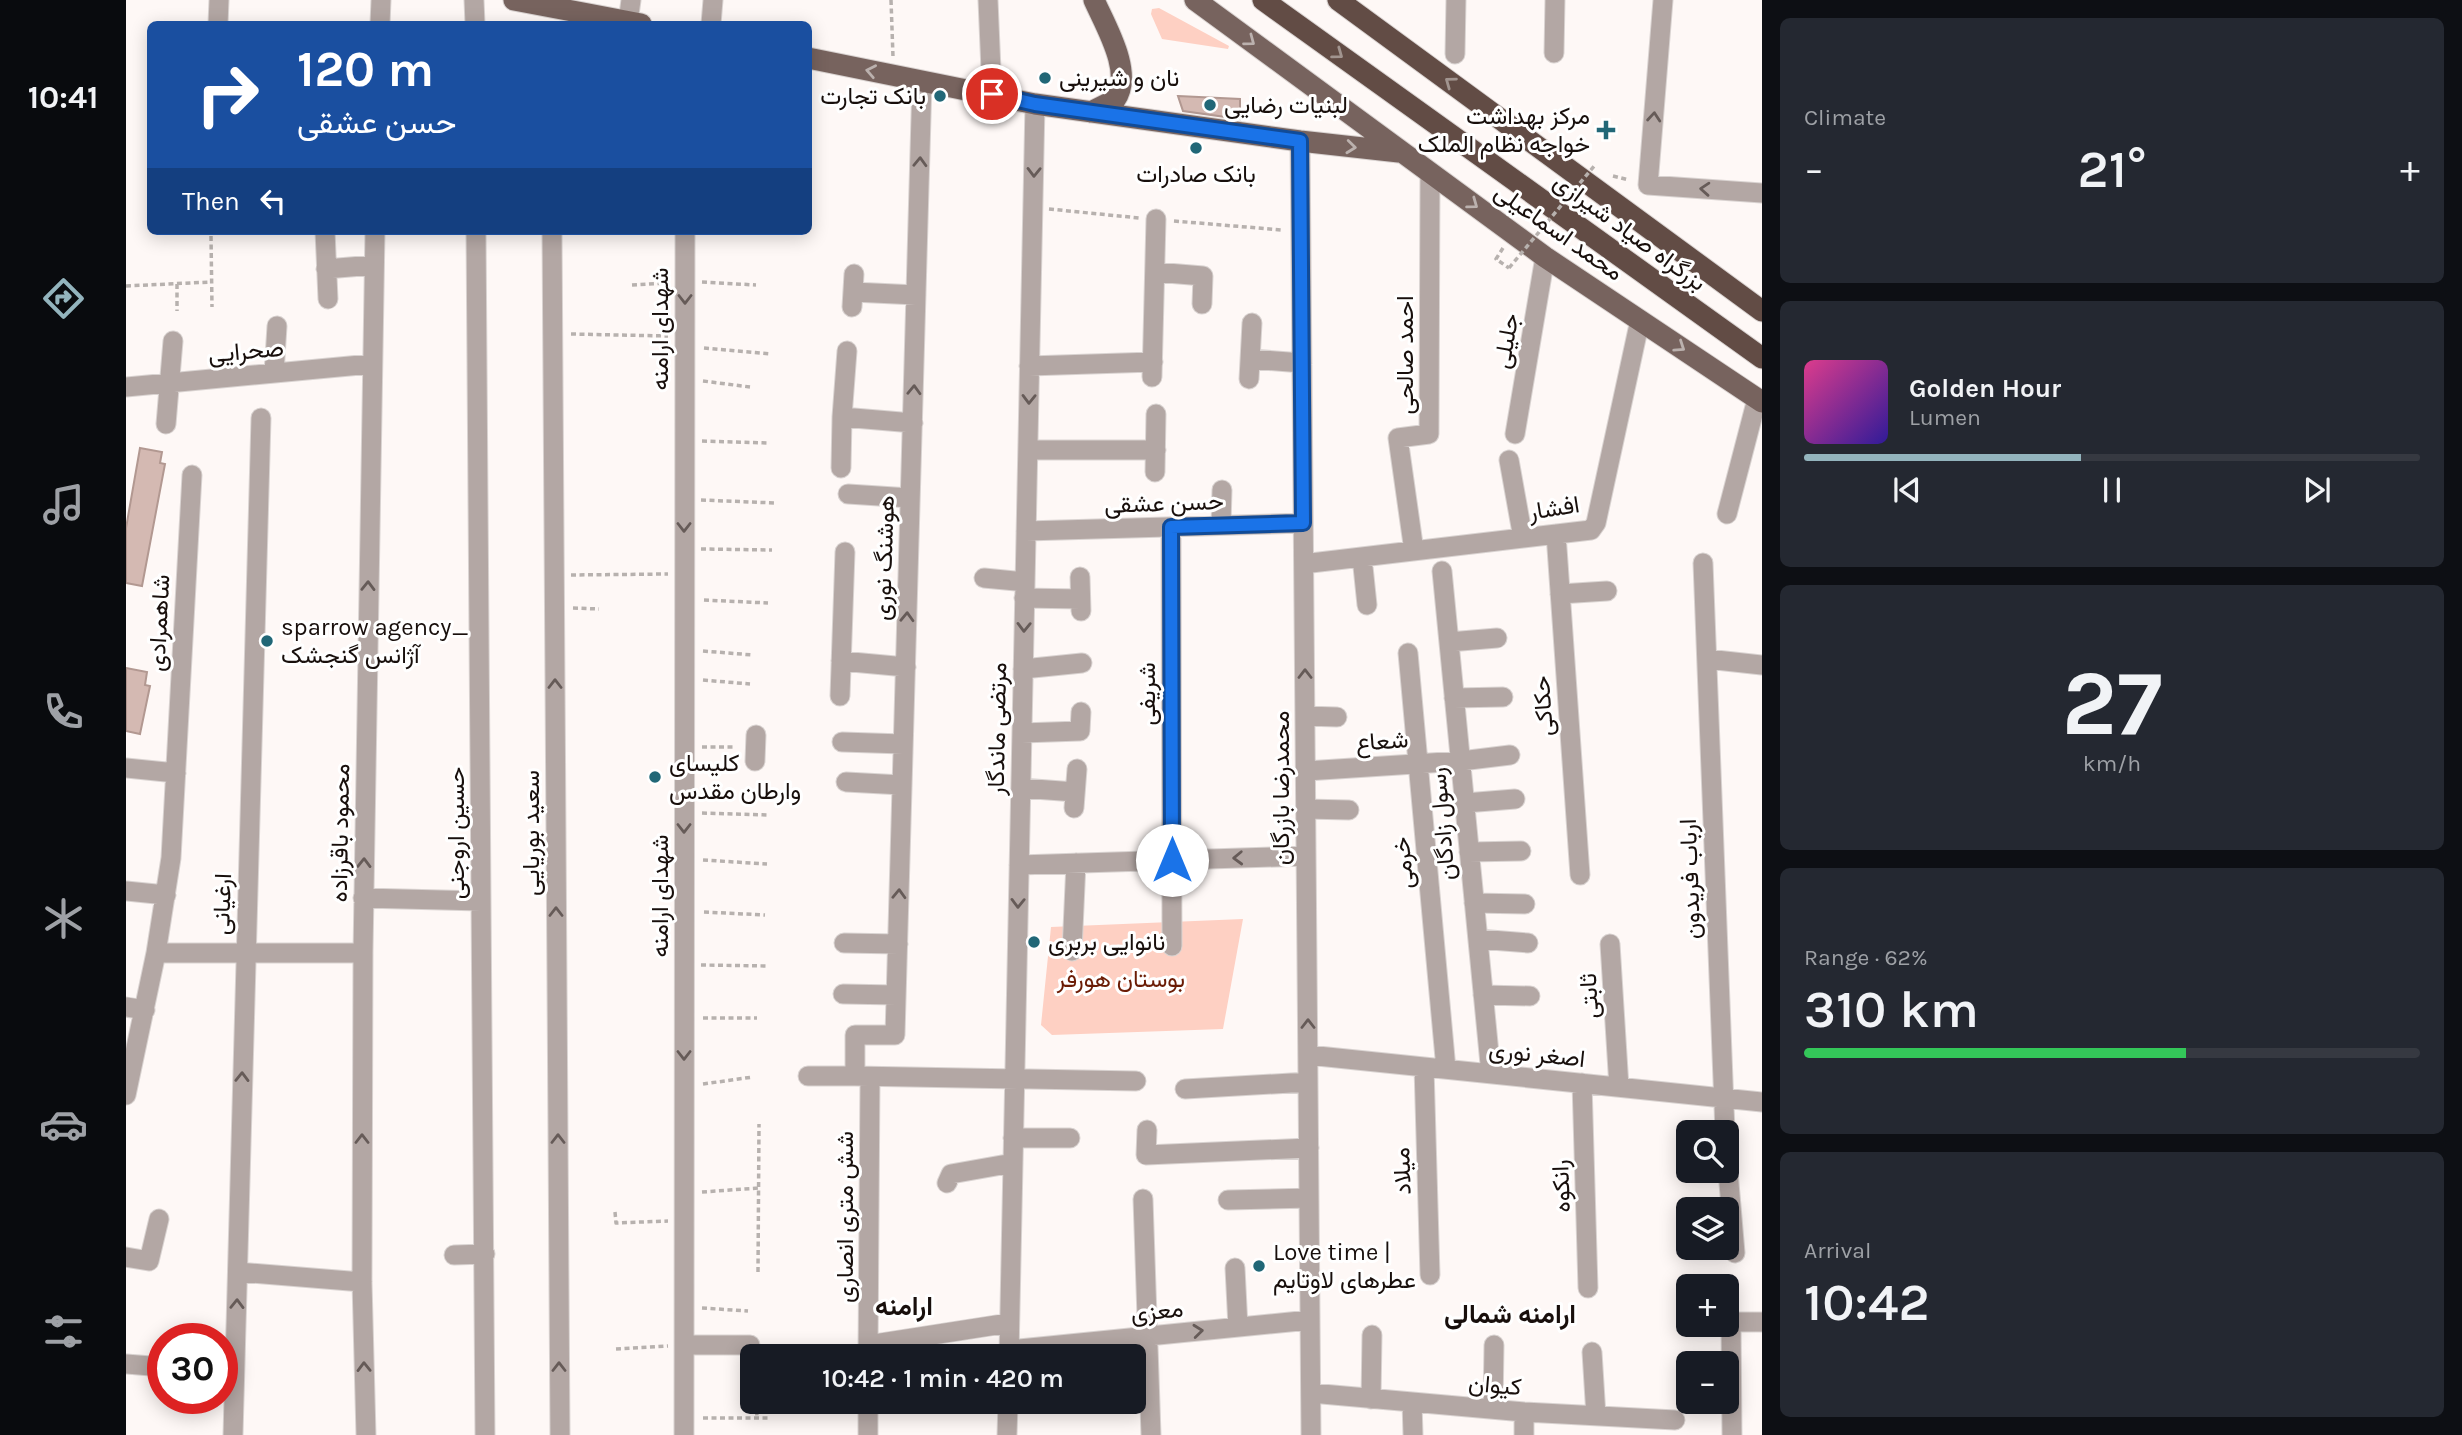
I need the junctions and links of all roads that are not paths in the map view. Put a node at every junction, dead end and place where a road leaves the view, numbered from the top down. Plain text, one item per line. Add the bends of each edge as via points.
1 (219, 0) edge
2 (381, 0) edge
3 (474, 0) edge
4 (514, 0) edge
5 (631, 0) edge
6 (713, 0) edge
7 (988, 0) edge
8 (1094, 0) edge
9 (1195, 0) edge
10 (1263, 0) edge
11 (1338, 0) edge
12 (1456, 0) edge
13 (1555, 0) edge
14 (1663, 0) edge
15 (560, 10) edge
16 (218, 21) edge
17 (380, 21) edge
18 (475, 21) edge
19 (623, 21) edge
20 (634, 21) edge
21 (711, 21) edge
22 (1554, 53) dead end
23 (1455, 54) dead end
24 (812, 59) edge
25 (922, 81) junction
26 (992, 94) junction
27 (1035, 104) junction
28 (1091, 112) junction
29 (1300, 141) junction
30 (1401, 153) junction
31 (1430, 173) junction
32 (1762, 193) edge
33 (1156, 219) dead end
34 (325, 235) edge
35 (375, 235) edge
36 (476, 235) edge
37 (552, 235) edge
38 (685, 235) edge
39 (1545, 257) junction
40 (374, 265) junction
41 (326, 269) junction
42 (1155, 272) junction
43 (853, 291) dead end
44 (916, 295) junction
45 (328, 299) dead end
46 (1202, 304) dead end
47 (1762, 310) edge
48 (1640, 320) junction
49 (1252, 323) dead end
50 (277, 326) dead end
51 (173, 341) dead end
52 (847, 351) dead end
53 (1762, 358) edge
54 (371, 363) junction
55 (1302, 363) junction
56 (1029, 366) junction
57 (274, 373) junction
58 (170, 383) junction
59 (126, 387) edge
60 (1759, 400) edge
61 (1156, 414) dead end
62 (842, 417) junction
63 (261, 418) dead end
64 (913, 423) junction
65 (166, 424) dead end
66 (1515, 434) dead end
67 (1028, 450) junction
68 (1156, 450) junction
69 (1509, 460) dead end
70 (841, 468) dead end
71 (1155, 472) dead end
72 (192, 475) dead end
73 (1222, 490) dead end
74 (848, 494) dead end
75 (911, 498) junction
76 (1727, 514) dead end
77 (1303, 523) junction
78 (1220, 525) junction
79 (1171, 527) junction
80 (1026, 531) junction
81 (1556, 534) junction
82 (1523, 538) junction
83 (1414, 551) junction
84 (845, 552) dead end
85 (1362, 557) junction
86 (1311, 563) dead end
87 (1703, 563) dead end
88 (1442, 571) dead end
89 (1080, 577) dead end
90 (984, 578) dead end
91 (1025, 590) junction
92 (1608, 591) dead end
93 (1560, 594) junction
94 (1367, 605) dead end
95 (1497, 638) dead end
96 (1449, 642) junction
97 (1408, 653) dead end
98 (1707, 659) junction
99 (841, 660) junction
100 (1082, 663) dead end
101 (1762, 665) edge
102 (906, 667) junction
103 (1023, 669) junction
104 (840, 696) dead end
105 (1503, 697) dead end
106 (1454, 698) junction
107 (1082, 712) dead end
108 (1305, 716) junction
109 (1337, 717) dead end
110 (1022, 733) junction
111 (842, 742) dead end
112 (903, 744) junction
113 (1510, 755) dead end
114 (1461, 761) junction
115 (1418, 763) junction
116 (126, 768) edge
117 (1077, 769) dead end
118 (1306, 771) junction
119 (176, 773) junction
120 (846, 782) dead end
121 (902, 785) junction
122 (1021, 788) junction
123 (1515, 799) dead end
124 (1465, 803) junction
125 (1306, 809) junction
126 (1349, 810) dead end
127 (1521, 851) dead end
128 (1469, 852) junction
129 (1306, 856) junction
130 (1172, 860) junction
131 (1076, 863) junction
132 (1019, 865) junction
133 (1580, 875) dead end
134 (126, 891) edge
135 (166, 895) junction
136 (363, 898) junction
137 (481, 901) junction
138 (1474, 903) junction
139 (1525, 904) dead end
140 (1478, 939) junction
141 (844, 943) dead end
142 (1528, 943) dead end
143 (898, 944) junction
144 (1610, 944) dead end
145 (1172, 946) dead end
146 (1072, 951) dead end
147 (156, 953) junction
148 (363, 953) junction
149 (245, 955) junction
150 (843, 994) dead end
151 (896, 995) junction
152 (1483, 995) junction
153 (1530, 996) dead end
154 (135, 1008) edge
155 (895, 1035) joint
156 (1308, 1055) junction
157 (1424, 1067) junction
158 (1446, 1069) junction
159 (1491, 1074) junction
160 (808, 1076) dead end
161 (863, 1077) junction
162 (1014, 1079) junction
163 (1136, 1081) dead end
164 (1308, 1082) junction
165 (1582, 1083) junction
166 (1619, 1087) junction
167 (1185, 1089) dead end
168 (126, 1096) edge
169 (1722, 1098) junction
170 (1762, 1102) edge
171 (1724, 1120) edge
172 (1147, 1130) dead end
173 (1013, 1138) junction
174 (1070, 1140) dead end
175 (1309, 1148) junction
176 (1013, 1163) junction
177 (947, 1183) dead end
178 (1309, 1198) junction
179 (1143, 1199) dead end
180 (1228, 1200) dead end
181 (159, 1219) dead end
182 (485, 1254) junction
183 (454, 1255) dead end
184 (126, 1257) edge
185 (1235, 1268) dead end
186 (237, 1272) junction
187 (1430, 1275) dead end
188 (362, 1282) junction
189 (1588, 1288) dead end
190 (1310, 1320) junction
191 (1762, 1322) edge
192 (233, 1323) edge
193 (1009, 1323) junction
194 (1238, 1327) junction
195 (1371, 1335) dead end
196 (1149, 1336) junction
197 (868, 1344) edge
198 (903, 1344) edge
199 (1009, 1344) edge
200 (1083, 1344) edge
201 (684, 1345) junction
202 (740, 1345) edge
203 (1494, 1345) dead end
204 (1592, 1352) dead end
205 (126, 1364) edge
206 (147, 1366) edge
207 (1311, 1393) junction
208 (1371, 1399) junction
209 (1412, 1402) junction
210 (1493, 1409) junction
211 (1524, 1412) junction
212 (232, 1414) edge
213 (868, 1414) edge
214 (1007, 1414) edge
215 (1596, 1416) junction
216 (1675, 1420) dead end
217 (1628, 1426) edge
218 (684, 1427) edge
219 (233, 1435) edge
220 (366, 1435) edge
221 (485, 1435) edge
222 (560, 1435) edge
223 (868, 1435) edge
224 (1007, 1435) edge
225 (1151, 1435) edge
226 (1311, 1435) edge
227 (1413, 1435) edge
228 (1524, 1435) edge
229 (1731, 1435) edge

1 - 16 street
2 - 17 street
3 - 18 street
4 - 15 main road
5 - 20 street
6 - 21 street
7 - 26 street
8 - 28 main road via 1123,80 1115,100
9 -> 30 main road, محمد اسماعیلی
10 -> 53 highway, بزرگراه صیاد شیرازی
47 -> 11 highway, بزرگراه صیاد شیرازی
12 - 23 street
13 - 22 street
32 -> 14 street via 1648,185
15 - 19 main road
25 -> 24 main road
25 - 26 main road
44 -> 25 street, هوشنگ نوری
26 - 27 main road
27 - 28 main road
27 -> 56 street, مرتضی ماندگار
28 - 29 main road
29 -> 30 main road
29 - 55 street, محمدرضا بازرگان
30 - 31 main road, محمد اسماعیلی
31 -> 39 main road, محمد اسماعیلی
31 - 83 street, احمد صالحی via 1429,434 1398,438
33 - 42 street
34 - 41 street
35 - 40 street, محمود باقرزاده
36 - 137 street, حسین اروجنی
222 -> 37 street, سعید بوریایی
38 -> 201 street, شهدای ارامنه
39 - 48 main road, محمد اسماعیلی
39 - 66 street, جلیلی
40 - 41 street
40 - 54 street, محمود باقرزاده
41 - 45 street
42 - 46 street via 1203,276
42 - 56 street via 1152,369
43 - 44 street
64 -> 44 street, هوشنگ نوری
48 -> 60 main road, محمد اسماعیلی
48 - 81 street, افشار via 1596,523 1591,530
49 - 55 street via 1250,369
50 - 57 street
51 - 58 street
52 - 62 street
54 - 57 street, صحرایی
136 -> 54 street, محمود باقرزاده
55 - 77 street, محمدرضا بازرگان
56 -> 67 street, مرتضی ماندگار
57 - 58 street, صحرایی
58 - 59 street, صحرایی
58 - 65 street
60 - 76 street
61 - 68 street
62 - 64 street
62 - 70 street
63 - 149 street, ارغیانی
64 - 75 street, هوشنگ نوری
67 - 68 street
67 - 80 street, مرتضی ماندگار
68 - 71 street
69 - 82 street
72 - 119 street, شاهمرادی
73 - 78 street
74 - 75 street
102 -> 75 street, هوشنگ نوری
77 - 78 street, حسن عشقی
108 -> 77 street, محمدرضا بازرگان
78 - 79 street, حسن عشقی
79 - 80 street, حسن عشقی
79 - 130 street, شریفی
80 - 91 street, مرتضی ماندگار
81 - 82 street, افشار
81 - 93 street, حکاکی
82 - 83 street, افشار
83 - 85 street, افشار
84 - 99 street
85 - 86 street, افشار
85 - 94 street
87 - 98 street, ارباب فریدون
88 - 96 street, رسول زادگان
89 - 91 street via 1080,606
90 - 91 street
91 -> 103 street, مرتضی ماندگار
92 - 93 street
93 - 133 street, حکاکی
95 - 96 street
96 - 106 street, رسول زادگان
97 - 115 street, خرمی
98 - 101 street
98 - 169 street, ارباب فریدون
99 - 102 street
99 - 104 street
100 - 103 street
102 - 112 street, هوشنگ نوری
103 - 110 street, مرتضی ماندگار
105 - 106 street
106 - 114 street, رسول زادگان
107 - 110 street via 1080,731
108 - 109 street
108 - 118 street, محمدرضا بازرگان
110 - 122 street, مرتضی ماندگار
111 - 112 street
112 - 121 street, هوشنگ نوری
113 - 114 street, شعاع
114 - 115 street, شعاع
114 - 124 street, رسول زادگان
115 - 118 street, شعاع
115 - 158 street, خرمی
116 - 119 street
117 - 122 street via 1075,800
118 - 125 street, محمدرضا بازرگان
119 - 135 street, شاهمرادی
120 - 121 street
143 -> 121 street, هوشنگ نوری
122 - 132 street, مرتضی ماندگار
123 - 124 street
124 - 128 street, رسول زادگان
125 - 126 street
125 - 129 street, محمدرضا بازرگان
127 - 128 street
128 - 138 street, رسول زادگان
129 -> 130 street
156 -> 129 street, محمدرضا بازرگان
130 - 131 street
130 - 145 street, شریفی
131 - 132 street
131 - 146 street
132 -> 162 street, مرتضی ماندگار
134 - 135 street
135 - 147 street, شاهمرادی
136 - 137 street
136 - 148 street, محمود باقرزاده
137 - 182 street, حسین اروجنی
138 - 139 street
138 - 140 street, رسول زادگان
140 - 142 street
140 - 152 street, رسول زادگان
141 - 143 street
143 - 151 street, هوشنگ نوری
144 - 166 street, ثابتی
147 - 149 street
147 - 154 street, شاهمرادی
148 - 149 street
188 -> 148 street, محمود باقرزاده
186 -> 149 street, ارغیانی
150 - 151 street
151 - 155 street, هوشنگ نوری
152 - 153 street
152 - 159 street, رسول زادگان
154 - 168 street, شاهمرادی
155 - 161 street, شش متری انصاری via 855,1035
156 - 157 street, اصغر نوری
156 - 164 street, محمدرضا بازرگان
157 - 158 street, اصغر نوری
157 - 187 street, میلاد
158 - 159 street, اصغر نوری
159 - 165 street, اصغر نوری
160 - 161 street
161 - 162 street
161 - 197 street, شش متری انصاری
162 - 163 street
162 - 173 street, مرتضی ماندگار
164 - 167 street
164 - 175 street, محمدرضا بازرگان
165 - 166 street, اصغر نوری
165 - 189 street, رانکوه
166 - 169 street, اصغر نوری
169 - 170 street, اصغر نوری
169 - 171 street, ارباب فریدون
172 - 175 street via 1146,1155
173 - 174 street
173 - 176 street, مرتضی ماندگار
175 - 178 street, محمدرضا بازرگان
176 - 177 street via 951,1174
176 - 193 street, مرتضی ماندگار
178 - 180 street
178 - 190 street, محمدرضا بازرگان
179 - 196 street
181 - 184 street via 149,1261
182 - 183 street
182 - 221 street, حسین اروجنی
185 - 194 street
186 - 188 street
192 -> 186 street, ارغیانی
220 -> 188 street, محمود باقرزاده
190 - 194 street, معزی
190 - 207 street, محمدرضا بازرگان
191 - 229 street via 1731,1322
193 - 198 street
193 - 199 street, مرتضی ماندگار
196 -> 194 street, معزی
195 - 208 street
196 - 200 street, معزی
196 - 225 street
201 - 202 street
201 - 218 street, شهدای ارامنه
203 - 210 street
204 - 215 street
205 - 206 street
207 - 208 street, کیوان
207 - 226 street, محمدرضا بازرگان
208 - 209 street, کیوان
209 - 210 street, کیوان
209 - 227 street
210 - 211 street, کیوان
211 - 215 street, کیوان
211 - 228 street
212 - 219 street, ارغیانی
213 - 223 street
214 - 224 street
215 - 217 street, کیوان
216 - 217 street, کیوان

